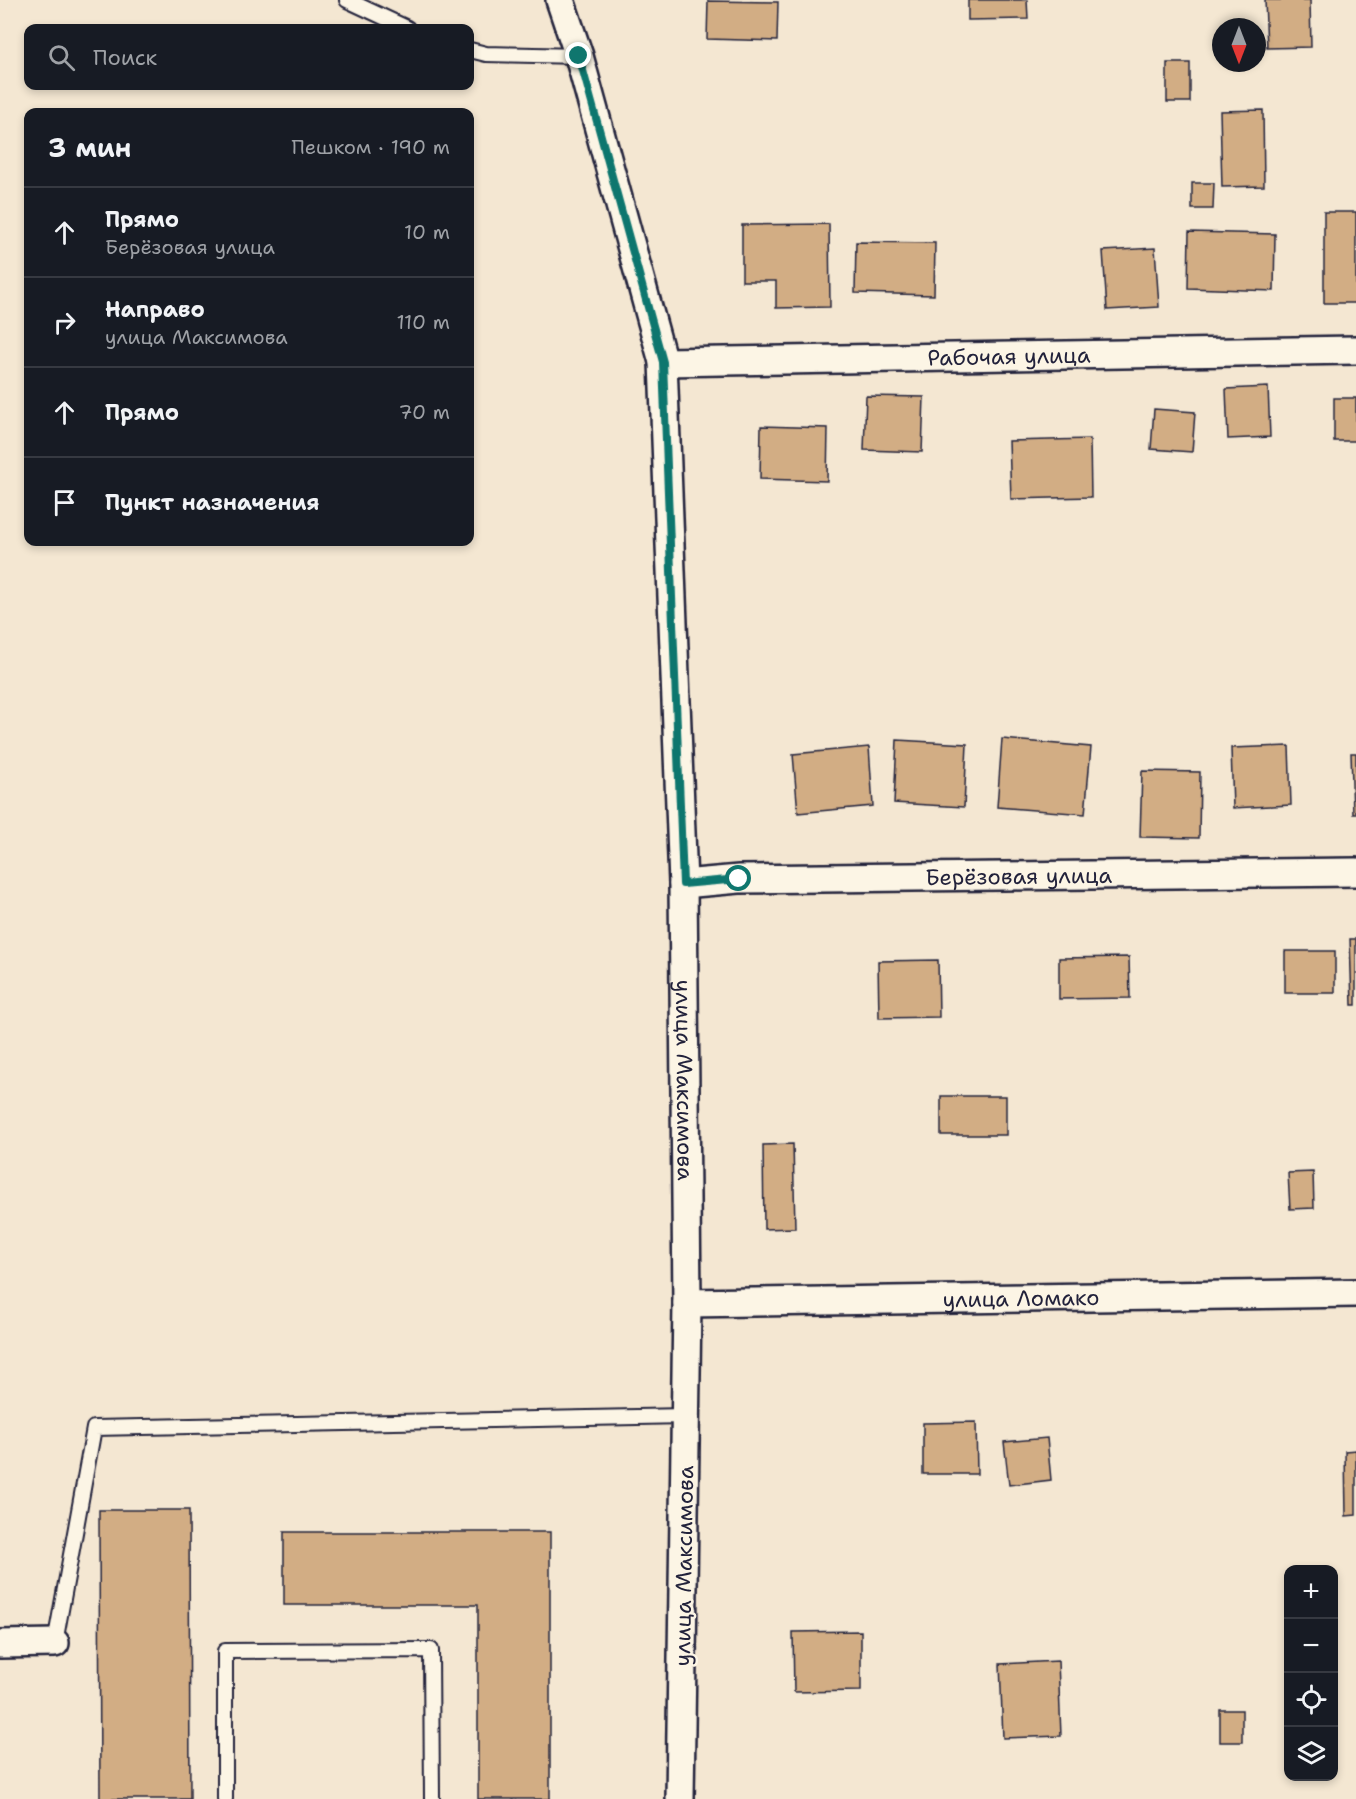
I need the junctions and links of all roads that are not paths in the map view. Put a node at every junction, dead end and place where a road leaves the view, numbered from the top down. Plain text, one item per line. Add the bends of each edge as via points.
1 (346, 0) edge
2 (560, 0) edge
3 (398, 24) edge
4 (474, 51) edge
5 (579, 56) junction
6 (1356, 350) edge
7 (663, 362) junction
8 (1356, 872) edge
9 (683, 884) junction
10 (1356, 1293) edge
11 (687, 1303) junction
12 (686, 1416) junction
13 (0, 1644) edge
14 (55, 1644) joint
15 (225, 1799) edge
16 (432, 1799) edge
17 (680, 1799) edge

1 - 3 lane
2 - 5 street, улица Максимова
4 - 5 lane
5 - 7 street, улица Максимова
6 - 7 street, Рабочая улица
7 - 9 street, улица Максимова
8 - 9 street, Берёзовая улица via 739,879
9 - 11 street, улица Максимова
10 - 11 street, улица Ломако
11 - 12 street, улица Максимова
12 - 14 lane via 94,1428
12 - 17 street, улица Максимова
13 - 14 street
15 - 16 lane via 225,1651 431,1650

